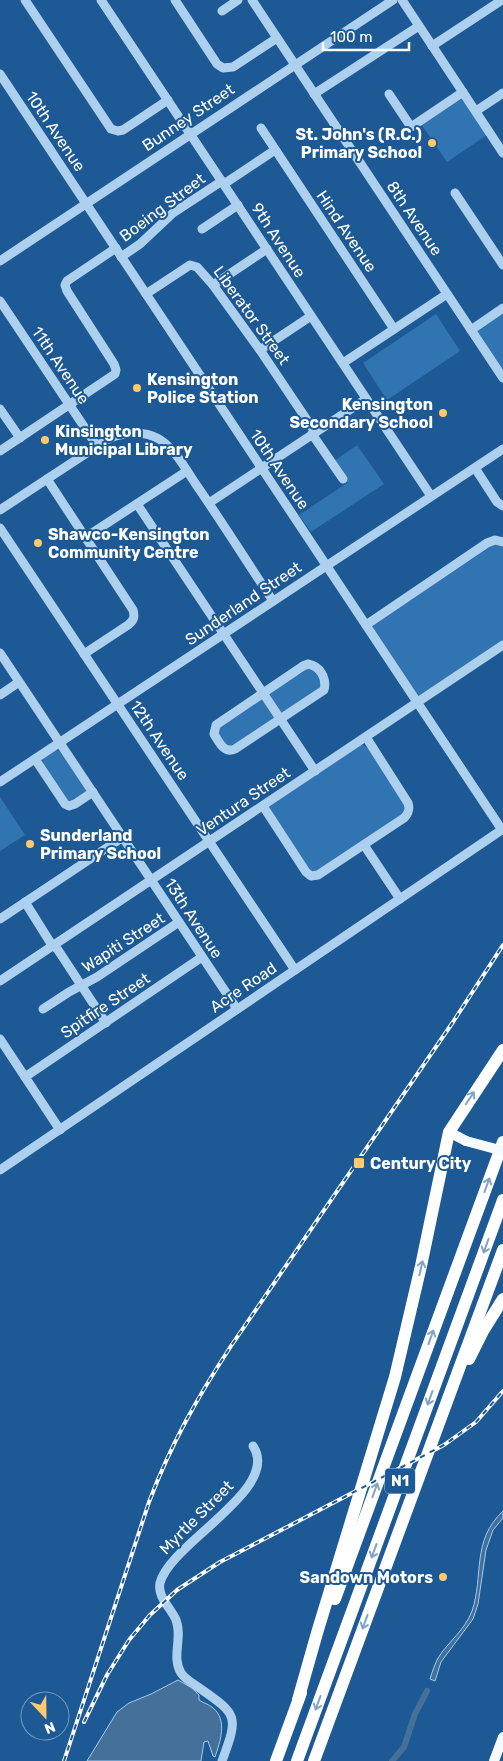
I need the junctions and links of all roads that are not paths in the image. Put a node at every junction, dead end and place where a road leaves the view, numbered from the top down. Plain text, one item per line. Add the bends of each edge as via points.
1 (25, 0) edge
2 (102, 0) edge
3 (175, 0) edge
4 (238, 0) edge
5 (252, 0) edge
6 (393, 0) edge
7 (402, 0) edge
8 (502, 0) edge
9 (222, 10) dead end
10 (419, 26) junction
11 (277, 38) junction
12 (432, 46) junction
13 (295, 65) junction
14 (0, 74) edge
15 (463, 92) junction
16 (503, 93) edge
17 (314, 94) junction
18 (389, 94) dead end
19 (168, 100) junction
20 (476, 111) junction
21 (261, 128) dead end
22 (190, 134) junction
23 (275, 150) junction
24 (503, 153) edge
25 (223, 182) junction
26 (455, 193) dead end
27 (86, 204) junction
28 (238, 205) junction
29 (202, 229) dead end
30 (116, 248) junction
31 (267, 249) junction
32 (121, 257) junction
33 (0, 261) edge
34 (503, 265) edge
35 (213, 285) junction
36 (146, 294) junction
37 (447, 294) junction
38 (0, 300) edge
39 (503, 308) edge
40 (311, 316) junction
41 (394, 329) junction
42 (471, 330) junction
43 (260, 350) junction
44 (343, 363) junction
45 (503, 378) edge
46 (366, 399) junction
47 (69, 405) junction
48 (0, 409) edge
49 (314, 433) junction
50 (20, 438) junction
51 (97, 446) junction
52 (503, 449) edge
53 (0, 451) edge
54 (262, 468) junction
55 (475, 468) junction
56 (187, 471) junction
57 (47, 479) junction
58 (343, 480) dead end
59 (431, 496) junction
60 (209, 503) junction
61 (137, 504) junction
62 (503, 506) edge
63 (0, 510) edge
64 (0, 528) edge
65 (86, 538) junction
66 (503, 542) edge
67 (327, 566) junction
68 (273, 601) junction
69 (366, 625) junction
70 (224, 634) junction
71 (503, 645) edge
72 (0, 653) edge
73 (84, 654) junction
74 (20, 682) junction
75 (263, 693) junction
76 (0, 695) edge
77 (418, 703) junction
78 (118, 704) junction
79 (280, 719) junction
80 (366, 737) junction
81 (60, 742) junction
82 (35, 759) junction
83 (315, 771) junction
84 (0, 782) edge
85 (93, 792) junction
86 (263, 806) junction
87 (503, 830) edge
88 (123, 837) junction
89 (210, 842) junction
90 (364, 845) junction
91 (152, 880) junction
92 (400, 900) junction
93 (25, 902) junction
94 (0, 919) edge
95 (180, 922) junction
96 (54, 946) junction
97 (202, 957) junction
98 (295, 970) junction
99 (0, 981) edge
100 (82, 986) junction
101 (237, 1009) junction
102 (43, 1010) dead end
103 (106, 1022) junction
104 (0, 1039) edge
105 (503, 1050) edge
106 (25, 1077) junction
107 (60, 1130) junction
108 (449, 1136) junction
109 (503, 1142) edge
110 (503, 1151) edge
111 (0, 1170) edge
112 (503, 1200) edge
113 (503, 1250) edge
114 (503, 1299) edge
115 (439, 1422) junction
116 (253, 1446) dead end
117 (298, 1700) junction
118 (503, 1737) edge
119 (222, 1761) edge
120 (276, 1761) edge
121 (297, 1761) edge
122 (315, 1761) edge
123 (494, 1761) edge

1 - 19 street via 111,129 123,130
2 - 19 street, 9th Avenue
3 - 11 street via 217,64 223,68 233,67
4 - 9 street
5 - 11 street, 8th Avenue
6 - 13 street, Bunney Street
7 - 10 street
8 - 12 street
10 - 12 street
10 - 17 street
11 - 13 street, 8th Avenue
12 - 15 street
13 - 17 street, 8th Avenue
13 - 22 street, Bunney Street
14 - 27 street, 10th Avenue
15 - 18 street via 411,127
15 - 20 street
16 - 20 street
17 - 37 street, 8th Avenue
19 - 22 street, 9th Avenue
20 - 24 street
21 - 23 street, Hind Avenue
22 - 25 street, 9th Avenue
22 - 27 street, Bunney Street
23 - 25 street
23 - 41 street, Hind Avenue
25 - 28 street, 9th Avenue
25 - 32 street, Boeing Street via 173,213
26 - 34 street
27 - 30 street, 10th Avenue
27 - 33 street, Bunney Street
28 - 29 street
28 - 31 street, 9th Avenue
30 - 32 street, 10th Avenue
30 - 47 street via 65,282 67,291 116,370 111,378
31 - 35 street
31 - 40 street, 9th Avenue
32 - 36 street, 10th Avenue
35 - 36 street, Liberator Street via 197,267 190,265
35 - 43 street, Liberator Street
36 - 54 street, 10th Avenue
37 - 41 street
37 - 42 street, 8th Avenue
38 - 47 street, 11th Avenue
39 - 42 street
40 - 43 street
40 - 44 street, 9th Avenue
41 - 44 street
42 - 45 street, 8th Avenue
43 - 49 street, Liberator Street
44 - 46 street, 9th Avenue
46 - 49 street
46 - 59 street, 9th Avenue
47 - 50 street
47 - 51 street, 11th Avenue
48 - 50 street
49 - 54 street
49 - 58 street, Liberator Street
50 - 53 street
51 - 56 street via 116,436 135,432 145,434 169,446
51 - 57 street
52 - 55 street, Sunderland Street
54 - 60 street
54 - 67 street, 10th Avenue
55 - 59 street, Sunderland Street
55 - 62 street
56 - 60 street
56 - 61 street
57 - 63 street
57 - 65 street
59 - 67 street, Sunderland Street
60 - 68 street
61 - 65 street
61 - 70 street
64 - 73 street, 12th Avenue
65 - 73 street via 134,614 134,619
66 - 69 street via 487,543
67 - 68 street, Sunderland Street
67 - 69 street, 10th Avenue
68 - 70 street, Sunderland Street
69 - 77 street, 10th Avenue
70 - 75 street
70 - 78 street, Sunderland Street
71 - 77 street, Ventura Street
72 - 74 street, 13th Avenue
73 - 78 street, 12th Avenue
74 - 76 street
74 - 81 street, 13th Avenue
75 - 79 street
75 - 79 street via 305,665 313,665 321,672 326,683 324,690
75 - 79 street via 216,725 214,732 218,739 226,750 231,751
77 - 80 street, Ventura Street
77 - 87 street, 10th Avenue
78 - 81 street, Sunderland Street
78 - 89 street, 12th Avenue
79 - 83 street
80 - 83 street, Ventura Street
80 - 90 street via 409,808 404,818
81 - 82 street, Sunderland Street
81 - 85 street, 13th Avenue
82 - 84 street, Sunderland Street
82 - 85 street via 65,804 75,804
83 - 86 street, Ventura Street
85 - 88 street, 13th Avenue
86 - 89 street, Ventura Street
86 - 90 street via 311,876 318,875
87 - 92 street, Acre Road
88 - 91 street, 13th Avenue
88 - 93 street
89 - 91 street, Ventura Street
89 - 98 street, 12th Avenue
90 - 92 street
91 - 95 street, 13th Avenue
91 - 96 street, Ventura Street
92 - 98 street, Acre Road
93 - 94 street
93 - 96 street
95 - 97 street, 13th Avenue
95 - 100 street, Wapiti Street
96 - 99 street, Ventura Street
96 - 100 street
97 - 101 street, 13th Avenue
97 - 103 street, Spitfire Street
98 - 101 street, Acre Road
100 - 102 street, Wapiti Street
100 - 103 street
101 - 107 street, Acre Road
103 - 106 street, Spitfire Street
104 - 106 street
108 -> 105 highway
106 - 107 street
107 - 111 street, Acre Road
108 - 110 main road, bridge
117 -> 108 highway via 394,1377
117 -> 109 highway, N1
112 -> 121 highway, N1
113 - 115 highway
114 - 115 highway via 482,1332 449,1408
115 -> 122 highway
116 - 119 street, Myrtle Street via 259,1457 258,1466 246,1489 169,1566 159,1588 178,1626 176,1660 182,1675 230,1713 234,1726
117 - 120 highway, N1
118 - 123 main road

